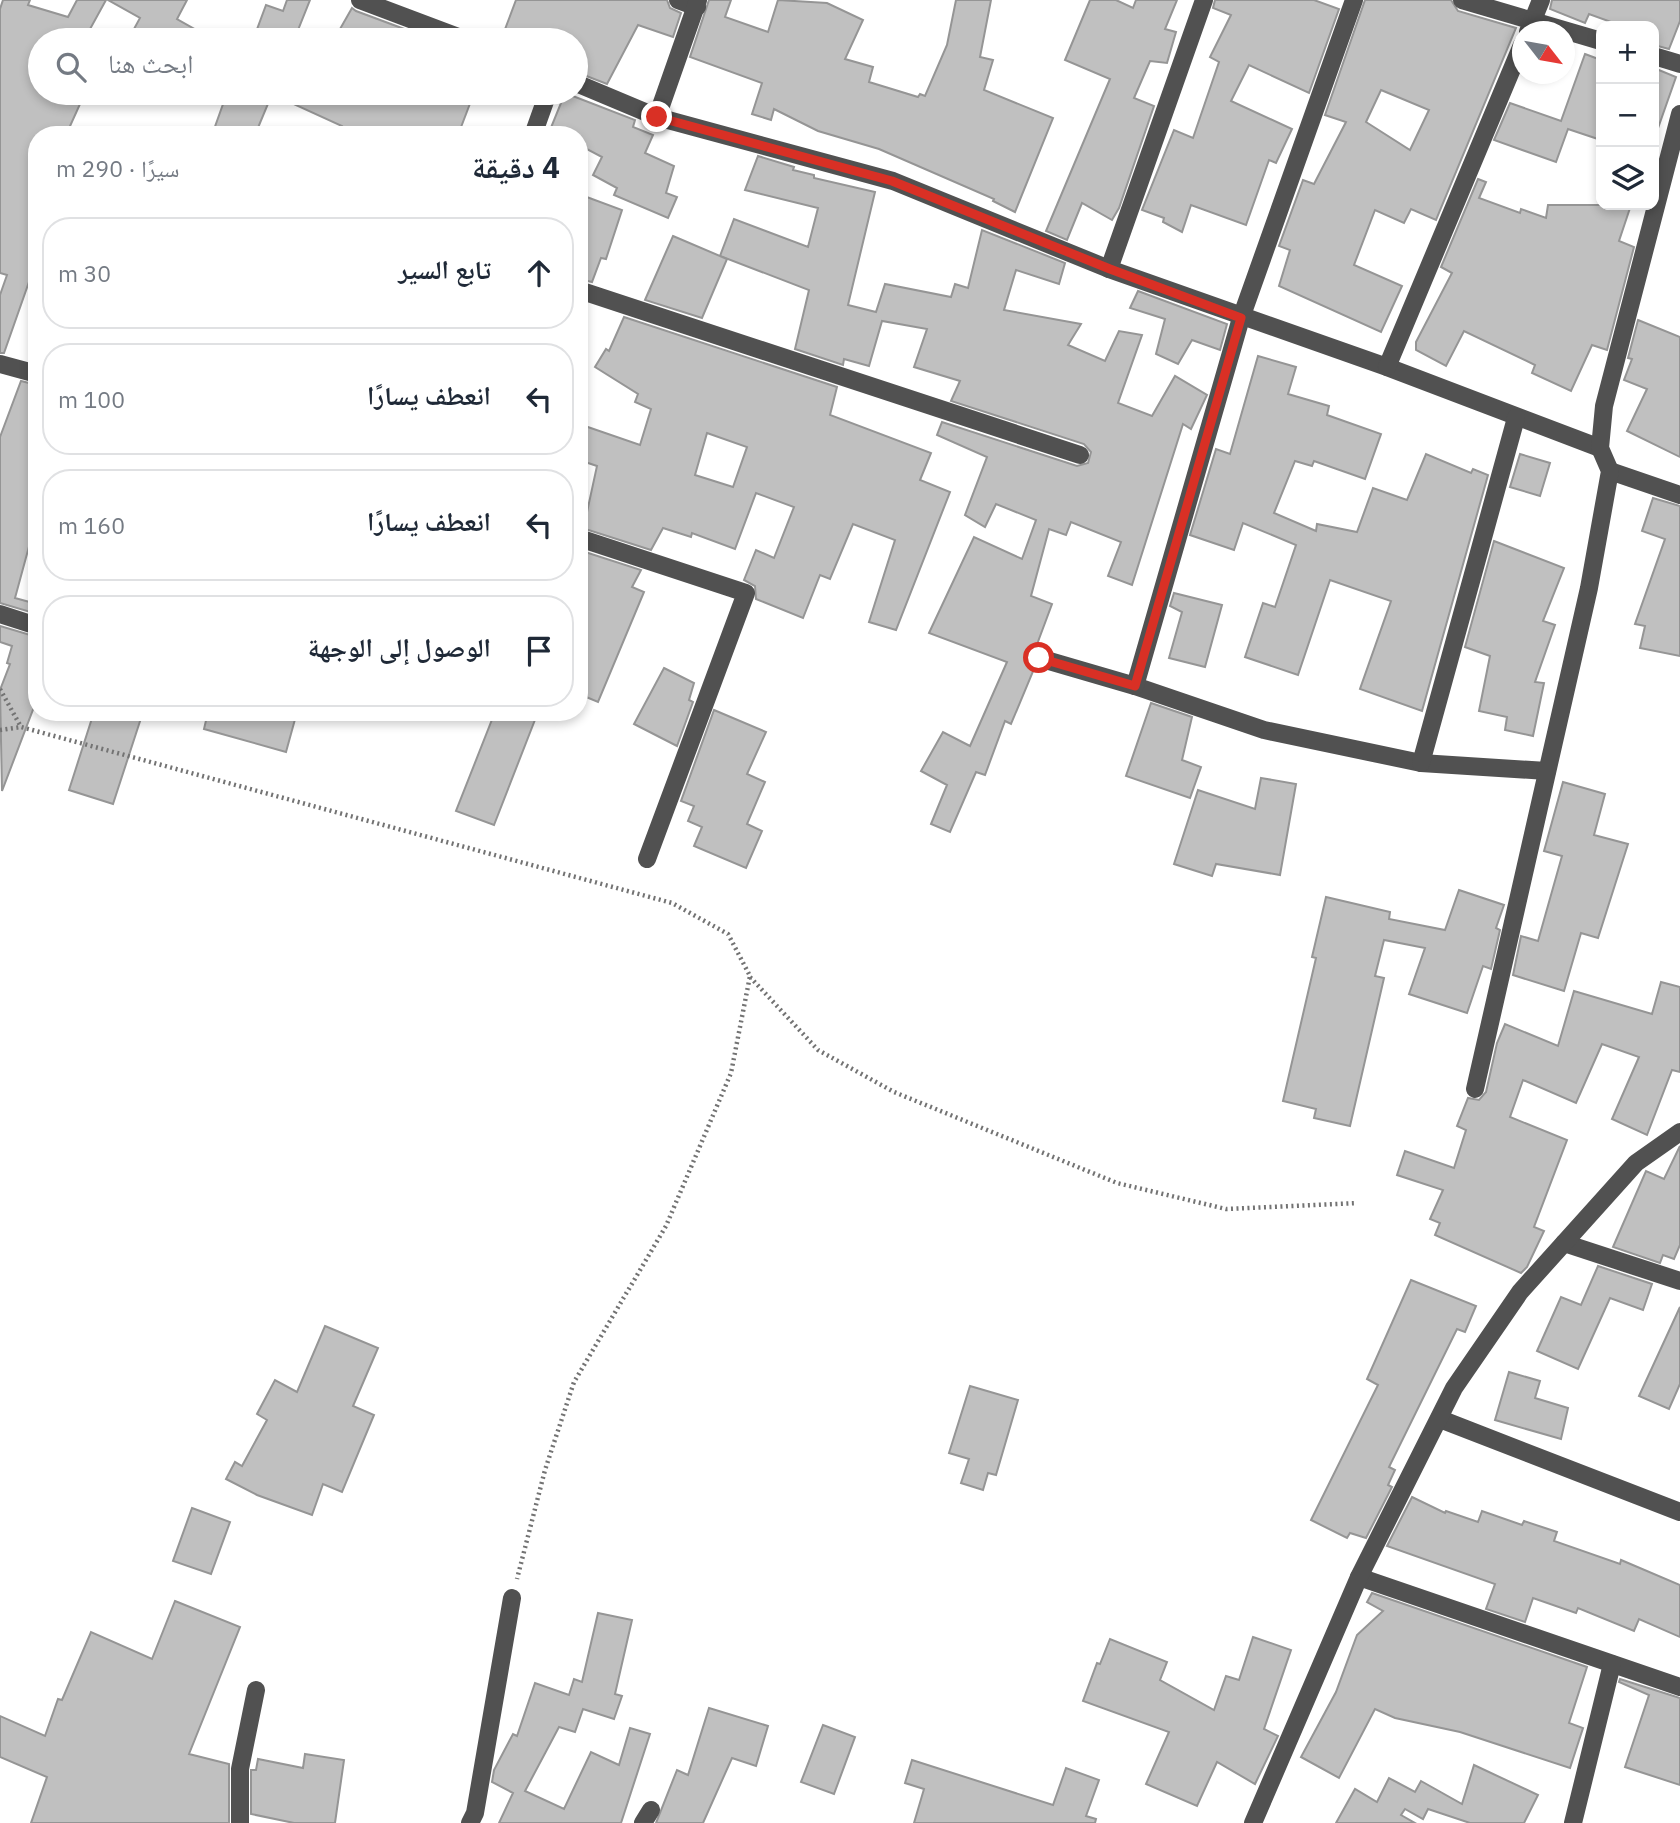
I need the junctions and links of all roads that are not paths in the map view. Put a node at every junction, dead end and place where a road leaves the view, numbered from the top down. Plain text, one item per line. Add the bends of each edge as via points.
1 (360, 0) edge
2 (678, 0) edge
3 (1204, 0) edge
4 (1354, 0) edge
5 (1462, 0) edge
6 (1541, 0) edge
7 (698, 4) edge
8 (1517, 21) edge
9 (1532, 21) edge
10 (434, 28) edge
11 (1575, 36) edge
12 (1596, 40) edge
13 (1659, 58) edge
14 (1680, 64) edge
15 (1512, 69) edge
16 (588, 88) edge
17 (544, 105) edge
18 (1680, 114) edge
19 (657, 117) junction
20 (536, 126) edge
21 (1110, 269) junction
22 (588, 293) edge
23 (1241, 318) junction
24 (0, 365) edge
25 (1387, 367) junction
26 (28, 372) edge
27 (1516, 418) junction
28 (1600, 448) junction
29 (1080, 455) dead end
30 (1610, 471) junction
31 (1680, 495) edge
32 (588, 541) edge
33 (0, 614) edge
34 (28, 623) edge
35 (1039, 658) dead end
36 (1135, 686) junction
37 (1420, 763) junction
38 (1548, 771) junction
39 (647, 859) dead end
40 (1475, 1089) dead end
41 (1680, 1132) edge
42 (1564, 1243) junction
43 (1680, 1281) edge
44 (1440, 1419) junction
45 (1680, 1512) edge
46 (1359, 1577) junction
47 (512, 1598) road end
48 (1612, 1664) junction
49 (1680, 1687) edge
50 (256, 1690) dead end
51 (240, 1823) edge
52 (470, 1823) edge
53 (1253, 1823) edge
54 (1573, 1823) edge

1 - 10 street
2 - 7 street
3 - 21 street
4 - 23 street
5 - 8 street
6 - 9 street
7 - 19 street
11 - 12 street
13 - 14 street
15 - 25 street
16 - 19 street
17 - 20 street
18 - 28 street via 1607,395
19 - 21 street via 892,181
21 - 23 street
22 - 29 street
23 - 25 street
23 - 36 street
24 - 26 street
25 - 27 street
27 - 28 street
27 - 37 street
28 - 30 street
30 - 31 street
30 - 38 street
32 - 39 street via 746,593
33 - 34 street
35 - 36 street
36 - 37 street via 1264,730
37 - 38 street
38 - 40 street
41 - 42 street via 1636,1163
42 - 43 street
42 - 44 street via 1520,1292 1454,1388
44 - 45 street
44 - 46 street
46 - 48 street
46 - 53 street
47 - 52 street
48 - 49 street
48 - 54 street
50 - 51 street via 240,1769

